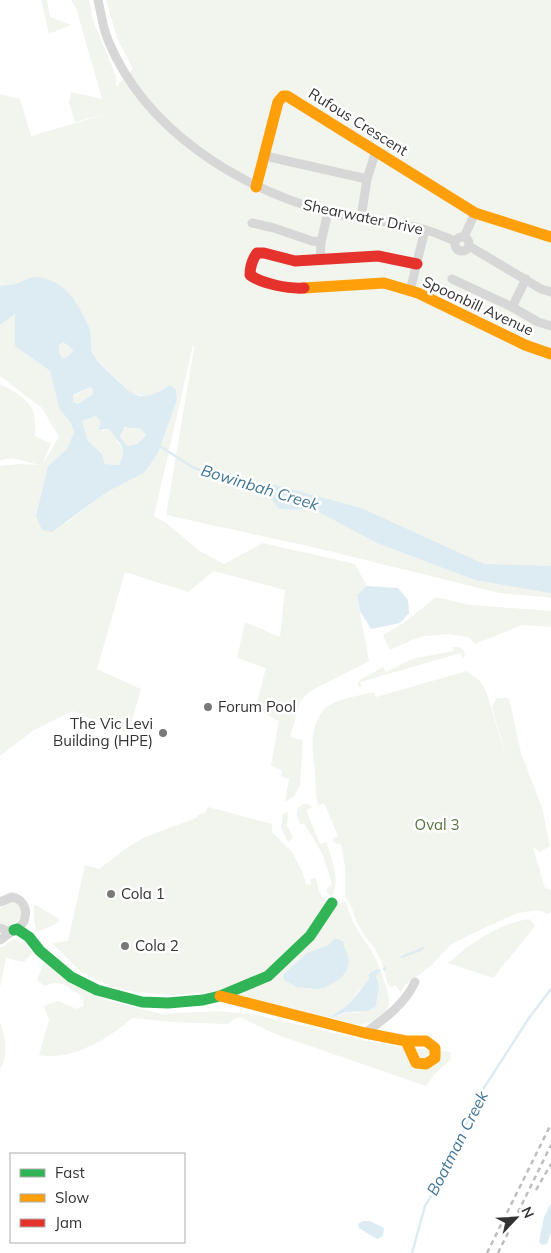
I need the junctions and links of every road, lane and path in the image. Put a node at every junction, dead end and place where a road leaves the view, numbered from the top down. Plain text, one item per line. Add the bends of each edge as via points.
1 (98, 0) edge
2 (376, 151) junction
3 (265, 156) junction
4 (366, 179) junction
5 (256, 186) junction
6 (328, 212) junction
7 (475, 213) junction
8 (360, 218) junction
9 (252, 223) dead end
10 (425, 230) junction
11 (464, 237) junction
12 (551, 237) edge
13 (456, 241) junction
14 (321, 242) junction
15 (469, 246) junction
16 (320, 260) junction
17 (417, 264) junction
18 (452, 279) dead end
19 (526, 279) junction
20 (410, 291) junction
21 (551, 292) edge
22 (512, 308) junction
23 (551, 326) edge
24 (551, 354) edge
25 (0, 893) edge
26 (4, 900) edge
27 (332, 903) dead end
28 (18, 927) junction
29 (0, 928) edge
30 (0, 940) edge
31 (415, 982) dead end
32 (220, 996) junction
33 (365, 1033) junction
34 (406, 1041) dead end

1 - 5 street, Shearwater Drive via 108,40 142,98 194,148
2 - 3 street, Rufous Crescent via 283,96 278,102
2 - 4 street
2 - 7 street, Rufous Crescent
3 - 4 street
3 - 5 street, Rufous Crescent
4 - 8 street
5 - 6 street, Shearwater Drive
6 - 8 street, Shearwater Drive
6 - 14 street
7 - 11 street
7 - 12 street, Rufous Crescent
8 - 10 street, Shearwater Drive
9 - 14 street
10 - 13 street, Shearwater Drive
10 - 17 street
11 - 13 street
11 - 15 street via 469,240
13 - 15 street via 455,246 460,250
14 - 16 street
15 - 19 street
16 - 17 street, Spoonbill Avenue via 378,256
16 - 20 street, Spoonbill Avenue via 295,261 257,253 253,257 250,275 257,280 296,289 384,283
17 - 20 street
18 - 22 street
19 - 21 street
19 - 22 street
20 - 24 street, Spoonbill Avenue
22 - 23 street
25 - 26 street
26 - 28 street via 16,898 23,904 26,915
27 - 32 street via 310,936 268,976
28 - 29 street
28 - 30 street
28 - 32 street via 71,977 96,990 142,1002 168,1003
31 - 33 street via 397,1007
32 - 33 street
33 - 34 street

